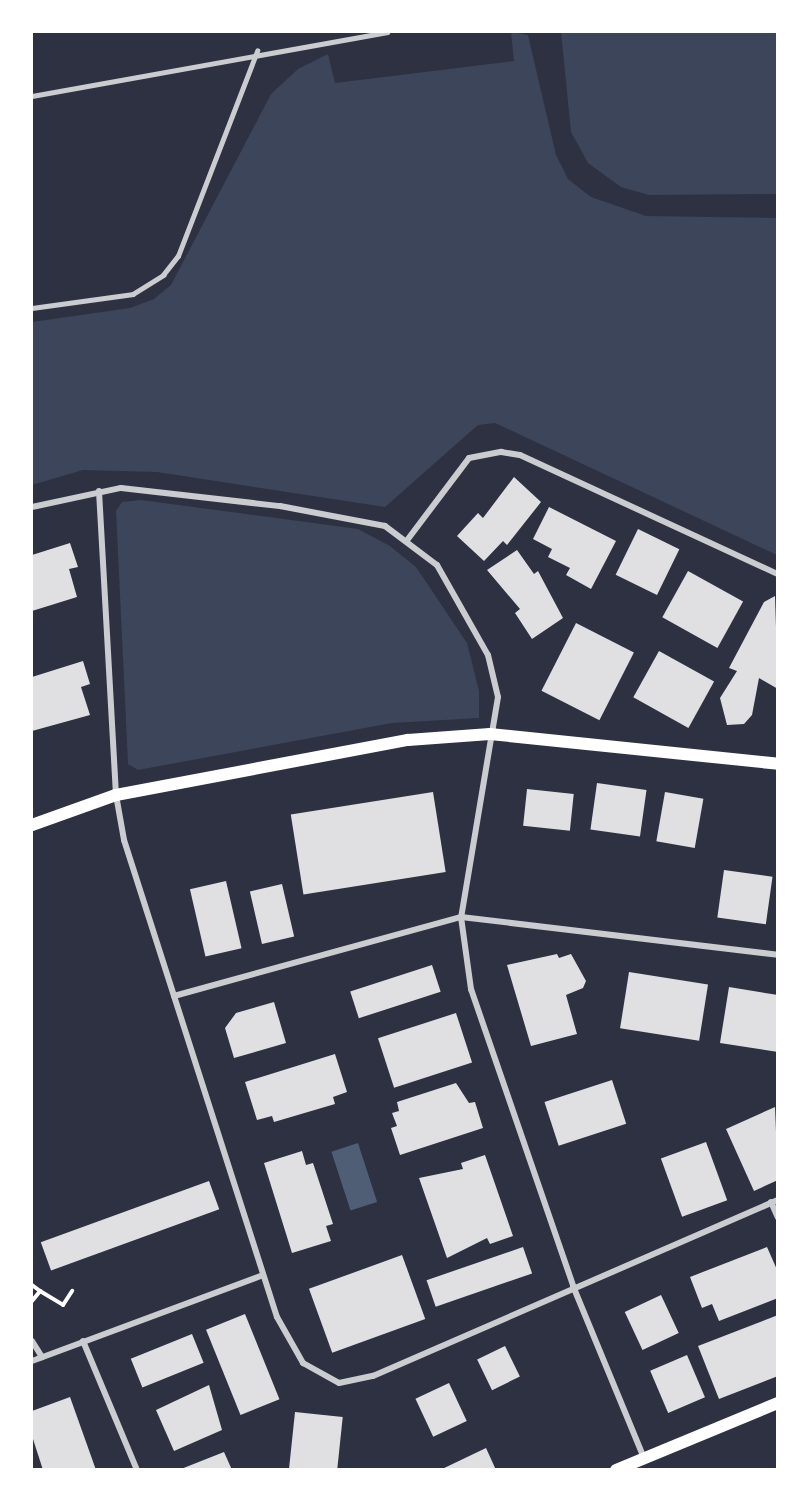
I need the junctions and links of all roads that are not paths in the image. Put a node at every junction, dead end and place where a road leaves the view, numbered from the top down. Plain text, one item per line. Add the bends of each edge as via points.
1 (387, 32) edge
2 (257, 51) junction
3 (32, 96) edge
4 (32, 308) edge
5 (99, 491) junction
6 (32, 507) edge
7 (408, 539) junction
8 (777, 574) edge
9 (490, 734) junction
10 (777, 764) edge
11 (116, 795) junction
12 (32, 825) edge
13 (461, 917) junction
14 (777, 955) edge
15 (174, 996) junction
16 (774, 1201) edge
17 (777, 1218) edge
18 (263, 1275) junction
19 (573, 1286) junction
20 (32, 1341) edge
21 (83, 1341) junction
22 (42, 1357) junction
23 (32, 1361) edge
24 (777, 1403) edge
25 (644, 1459) junction
26 (137, 1470) edge
27 (616, 1470) edge

1 - 2 lane
2 - 3 lane via 113,84
2 - 4 lane via 178,256 163,274 133,294
5 - 6 street
5 - 7 street via 165,490 361,519
5 - 11 street
7 - 8 street via 469,458 501,452 520,455
7 - 9 street via 437,565 488,655 498,698
9 - 10 main road
9 - 11 main road via 348,749
9 - 13 street
11 - 12 main road
11 - 15 street via 124,840
13 - 14 street
13 - 15 street
13 - 19 street via 471,989
15 - 18 street
16 - 17 street
16 - 19 street
18 - 19 street via 292,1348 320,1377 339,1383 373,1376
18 - 21 street
19 - 25 street
20 - 22 street
21 - 22 street
21 - 26 street
22 - 23 street
24 - 25 main road
25 - 27 main road

